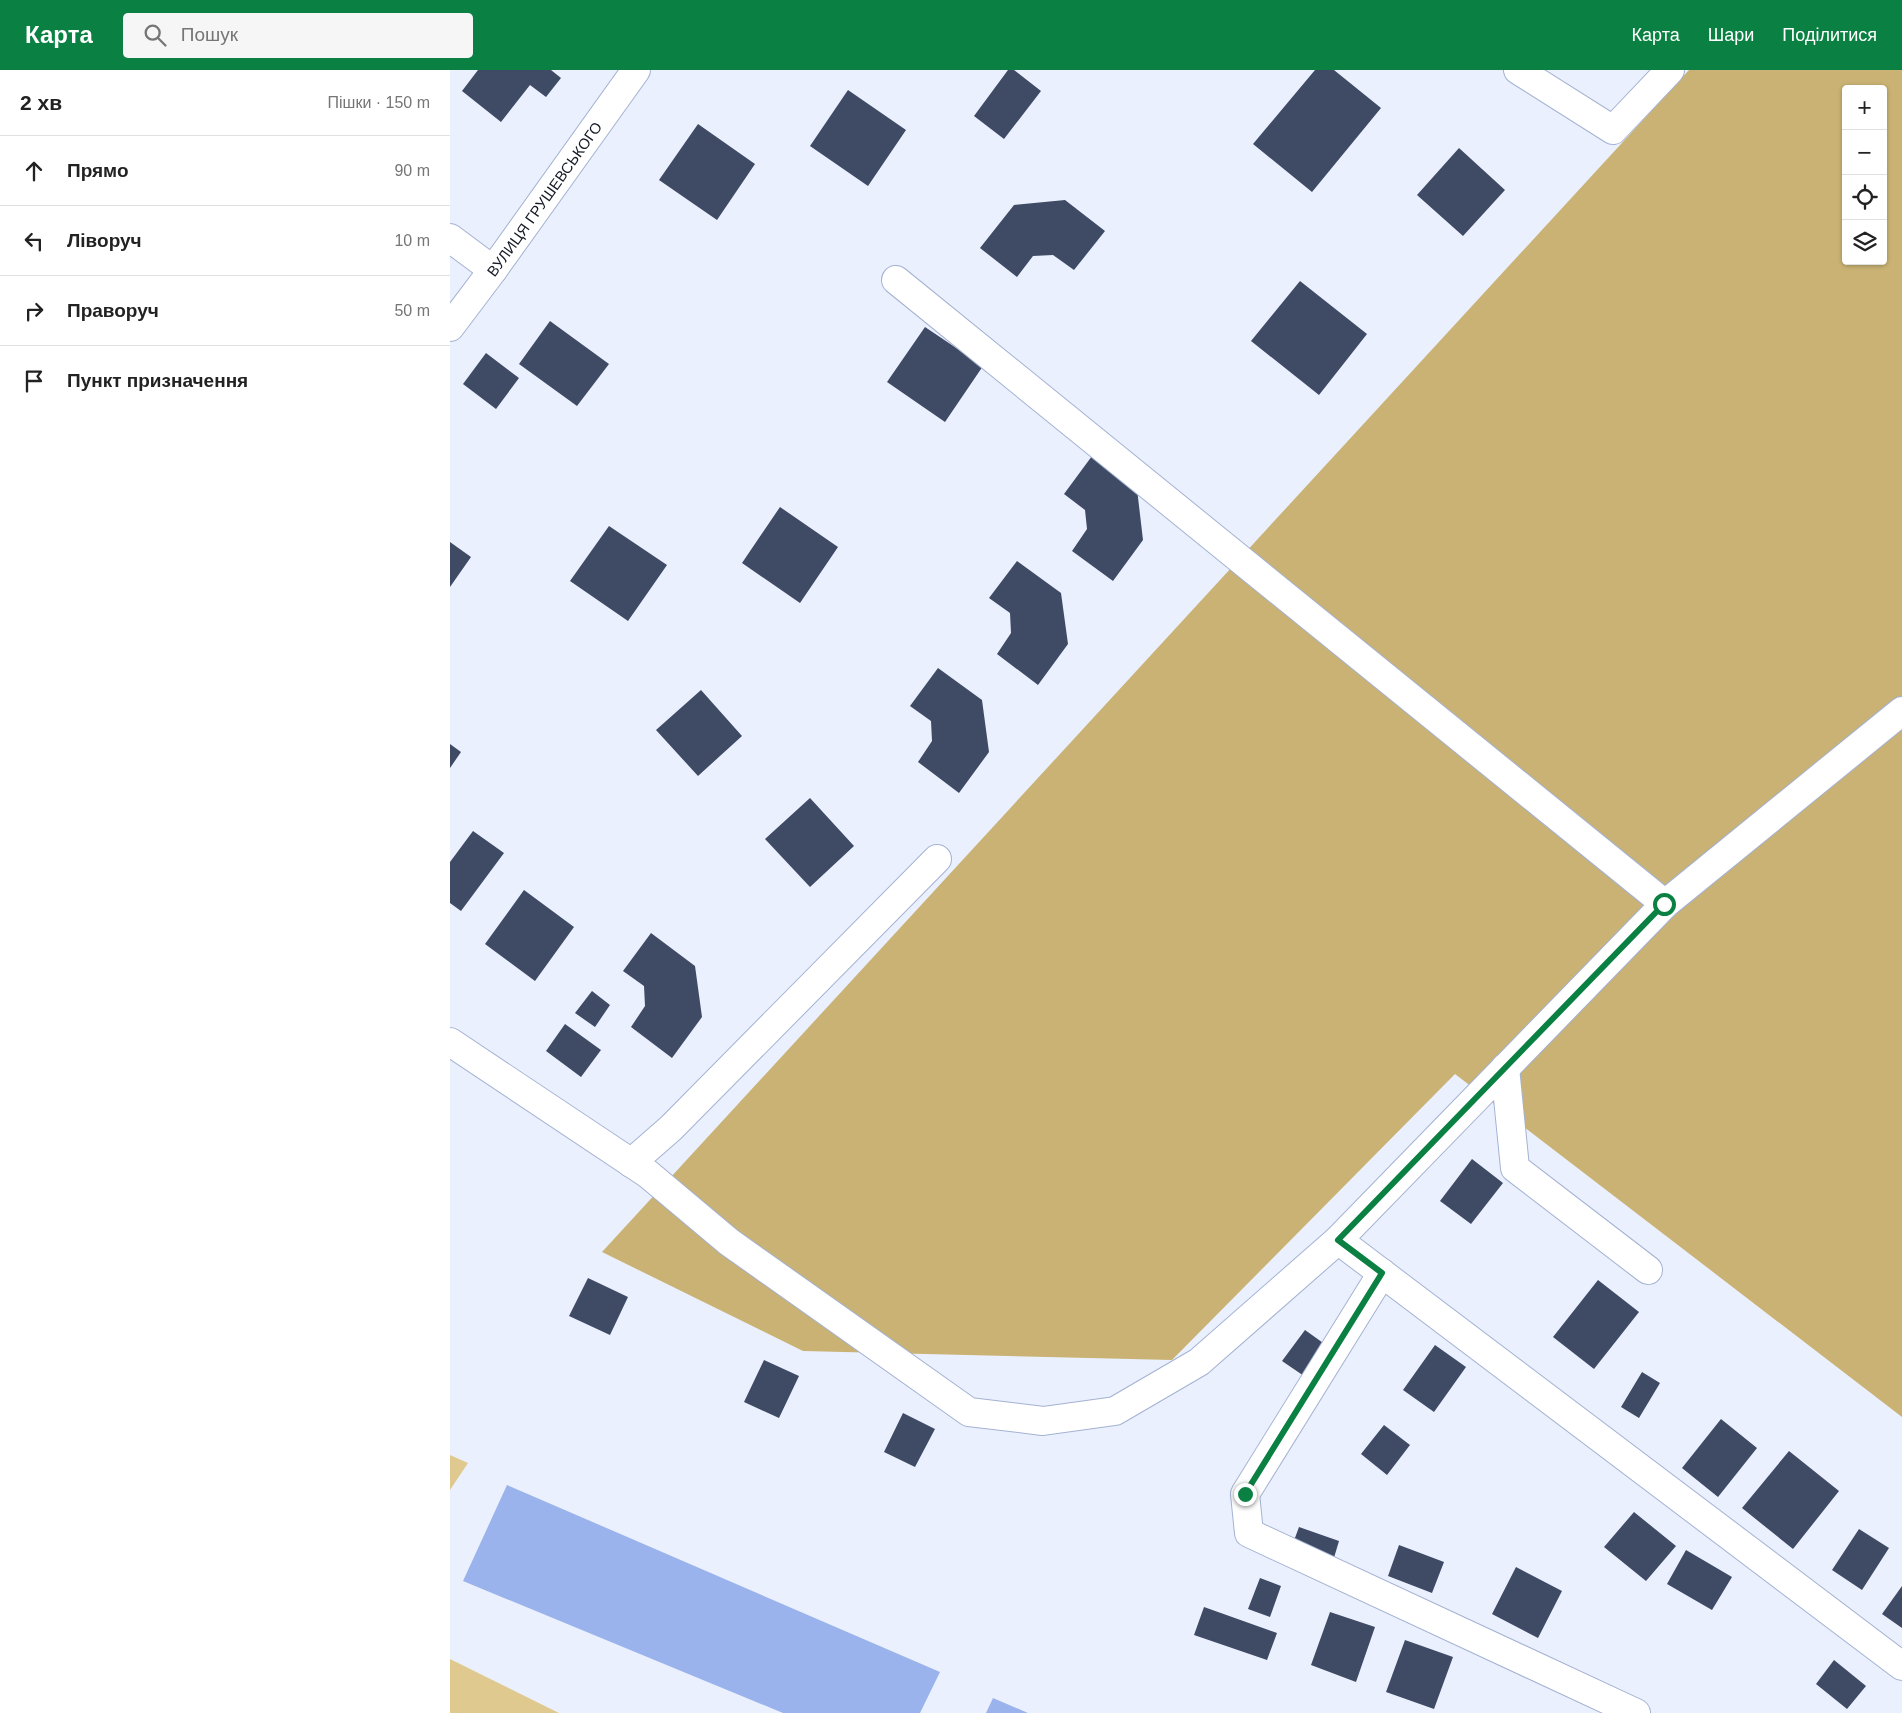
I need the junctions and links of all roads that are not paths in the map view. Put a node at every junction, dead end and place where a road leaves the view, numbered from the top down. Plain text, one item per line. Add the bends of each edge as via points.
1 (636, 70) edge
2 (1518, 70) edge
3 (1670, 70) edge
4 (450, 238) edge
5 (494, 270) junction
6 (896, 280) dead end
7 (450, 327) edge
8 (1902, 711) edge
9 (937, 859) dead end
10 (1664, 904) junction
11 (450, 1042) edge
12 (1505, 1068) junction
13 (631, 1163) junction
14 (1338, 1240) junction
15 (1648, 1270) dead end
16 (1382, 1273) junction
17 (1902, 1666) edge
18 (1636, 1713) edge

1 - 5 street, ВУЛИЦЯ ГРУШЕВСЬКОГО
2 - 3 street via 1613,130
4 - 5 street
5 - 7 street, ВУЛИЦЯ ГРУШЕВСЬКОГО
6 - 10 street
8 - 10 street
9 - 13 street via 671,1128
10 - 12 street
11 - 13 street
12 - 14 street
12 - 15 street via 1515,1168
13 - 14 street via 729,1242 969,1412 1043,1421 1115,1411 1199,1362
14 - 16 street
16 - 17 street
16 - 18 street via 1245,1494 1249,1533

